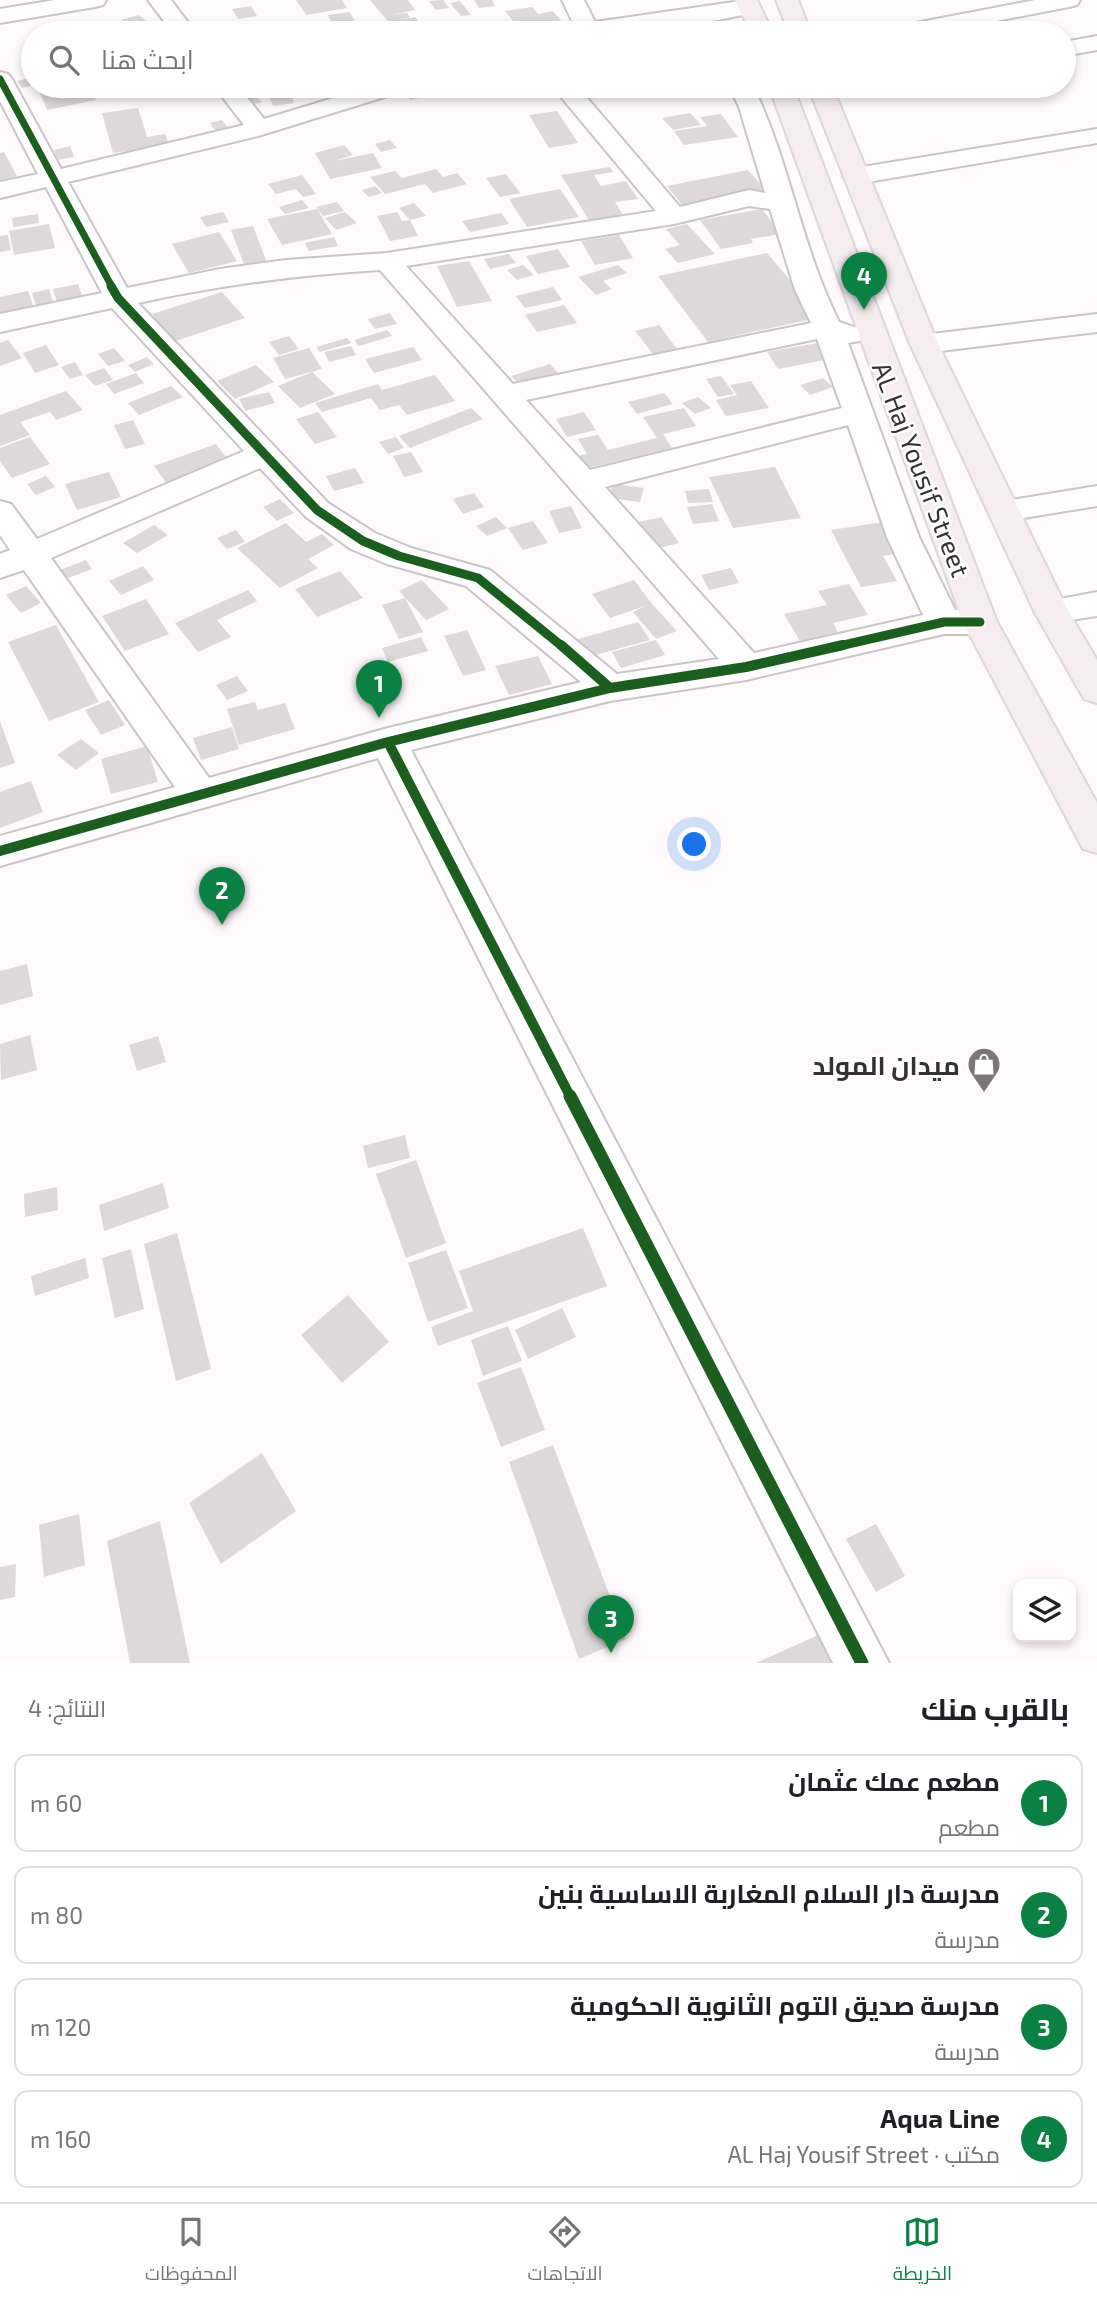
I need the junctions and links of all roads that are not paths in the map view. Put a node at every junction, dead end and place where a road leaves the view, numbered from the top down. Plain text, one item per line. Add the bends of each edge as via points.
1 (95, 0) edge
2 (159, 0) edge
3 (573, 0) edge
4 (787, 0) edge
5 (1069, 0) edge
6 (56, 2) edge
7 (747, 3) edge
8 (0, 16) edge
9 (710, 16) edge
10 (176, 21) edge
11 (584, 21) edge
12 (659, 21) edge
13 (756, 21) edge
14 (795, 21) edge
15 (961, 21) edge
16 (1097, 43) edge
17 (1076, 47) edge
18 (0, 79) edge
19 (235, 98) edge
20 (362, 98) edge
21 (574, 98) edge
22 (747, 98) edge
23 (785, 98) edge
24 (825, 98) edge
25 (258, 127) junction
26 (1093, 148) edge
27 (856, 176) junction
28 (53, 178) junction
29 (0, 190) edge
30 (783, 203) junction
31 (674, 216) junction
32 (387, 261) junction
33 (118, 298) junction
34 (0, 323) edge
35 (1097, 323) edge
36 (828, 328) junction
37 (875, 344) junction
38 (924, 344) junction
39 (505, 395) junction
40 (859, 413) junction
41 (264, 454) junction
42 (584, 482) junction
43 (1097, 496) edge
44 (0, 510) edge
45 (1005, 511) junction
46 (15, 560) edge
47 (1097, 604) edge
48 (1051, 611) junction
49 (944, 622) junction
50 (980, 622) junction
51 (746, 667) junction
52 (610, 688) junction
53 (1097, 690) edge
54 (388, 742) junction
55 (201, 796) junction
56 (1097, 838) edge
57 (0, 851) edge
58 (862, 1663) edge

1 - 6 street
2 - 10 street
3 - 11 street
4 - 14 main road
5 - 15 street
6 - 8 street
7 - 9 street
7 - 13 main road
9 - 12 street
16 - 17 street
18 - 28 street
19 - 25 street
20 - 25 street
21 - 31 street
22 - 30 street
23 - 37 main road, AL Haj Yousif Street
24 - 27 main road, AL Haj Yousif Street
25 - 28 street
26 - 27 street via 1070,141
27 - 38 main road, AL Haj Yousif Street
28 - 29 street
28 - 33 street
30 - 31 street via 749,198
30 - 36 street via 809,290
31 - 32 street
32 - 33 street via 233,275
32 - 39 street
33 - 34 street
33 - 41 street
35 - 38 street
36 - 37 street
36 - 39 street
36 - 40 street
37 - 50 main road, AL Haj Yousif Street
38 - 45 main road, AL Haj Yousif Street
39 - 42 street
40 - 42 street
40 - 49 street via 902,537
41 - 46 street
41 - 52 street via 337,526 399,556 478,578
42 - 51 street
43 - 45 street
44 - 46 street
45 - 48 main road, AL Haj Yousif Street
46 - 55 street
47 - 48 street
48 - 53 main road, AL Haj Yousif Street
49 - 50 street
49 - 51 street
50 - 56 main road, AL Haj Yousif Street
51 - 52 street
52 - 54 street
54 - 55 street
54 - 58 street
55 - 57 street

